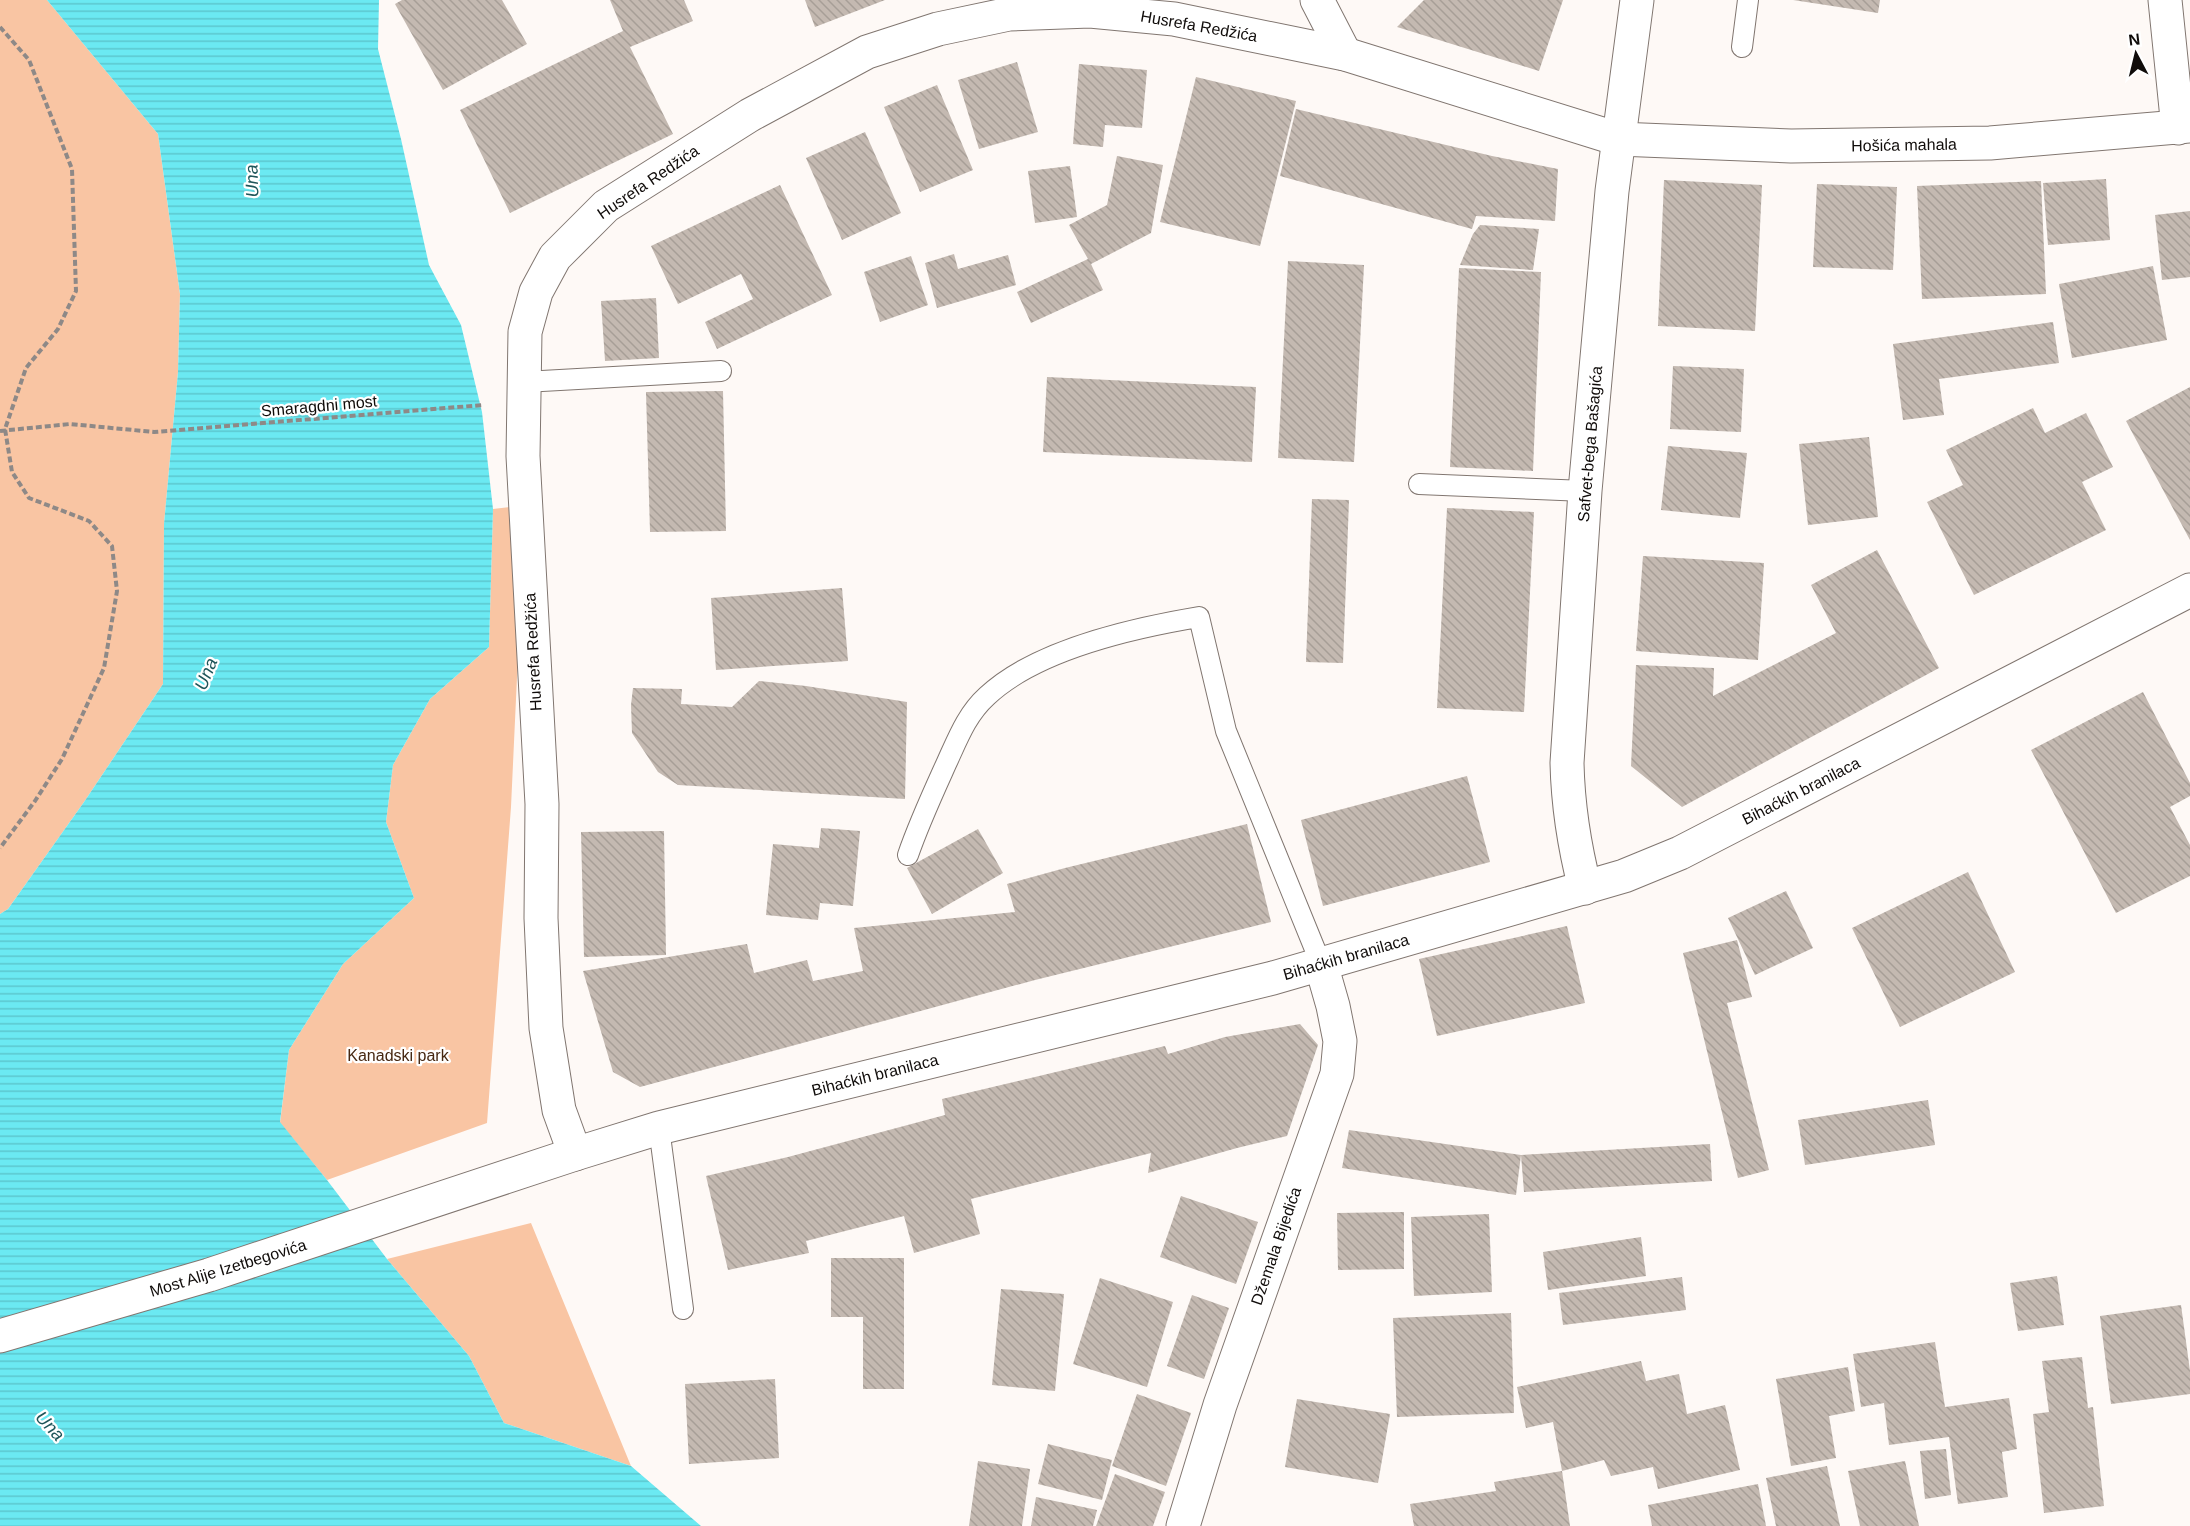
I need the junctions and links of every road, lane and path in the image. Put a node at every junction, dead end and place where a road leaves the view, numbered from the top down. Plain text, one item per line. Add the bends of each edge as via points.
1 (1317, 0) edge
2 (1637, 0) edge
3 (1748, 0) edge
4 (2165, 0) edge
5 (0, 27) edge
6 (1742, 47) dead end
7 (1345, 54) junction
8 (2184, 127) edge
9 (1618, 139) junction
10 (721, 371) dead end
11 (524, 382) junction
12 (485, 405) dead end
13 (2, 430) edge
14 (1419, 484) dead end
15 (1586, 491) junction
16 (2190, 590) edge
17 (0, 848) edge
18 (908, 855) dead end
19 (1585, 888) junction
20 (1321, 964) junction
21 (659, 1128) junction
22 (574, 1154) junction
23 (454, 1194) joint
24 (683, 1309) dead end
25 (0, 1336) edge
26 (1183, 1526) edge

1 - 7 street
2 - 9 street, Safvet-bega Bašagića
3 - 6 lane
4 - 8 street
5 - 13 path via 29,60 72,169 76,291 58,329 26,368
7 - 9 street, Husrefa Redžića
7 - 11 street, Husrefa Redžića via 1173,19 1090,11 1009,14 938,28 867,52 750,115 606,206 555,257 536,292 525,332
8 - 9 street, Hošića mahala via 1990,143 1791,146
9 - 15 street, Safvet-bega Bašagića
10 - 11 lane
11 - 22 street, Husrefa Redžića via 523,456 542,804 541,918 546,1028 559,1110
12 - 13 path, Smaragdni most via 154,432 70,424
13 - 17 path via 12,472 29,498 89,521 112,546 117,591 104,668 62,759
14 - 15 lane
15 - 19 street, Safvet-bega Bašagića via 1567,763 1574,846
16 - 19 street, Bihaćkih branilaca via 1680,853
18 - 20 lane via 963,725 986,696 1022,670 1085,644 1153,624 1199,616 1226,730
19 - 20 street, Bihaćkih branilaca
20 - 21 street, Bihaćkih branilaca
20 - 26 street, Džemala Bijedića via 1340,1041 1337,1074 1220,1405
21 - 22 street, Bihaćkih branilaca
21 - 24 lane
22 - 23 street, Bihaćkih branilaca
23 - 25 street, Most Alije Izetbegovića via 210,1275

